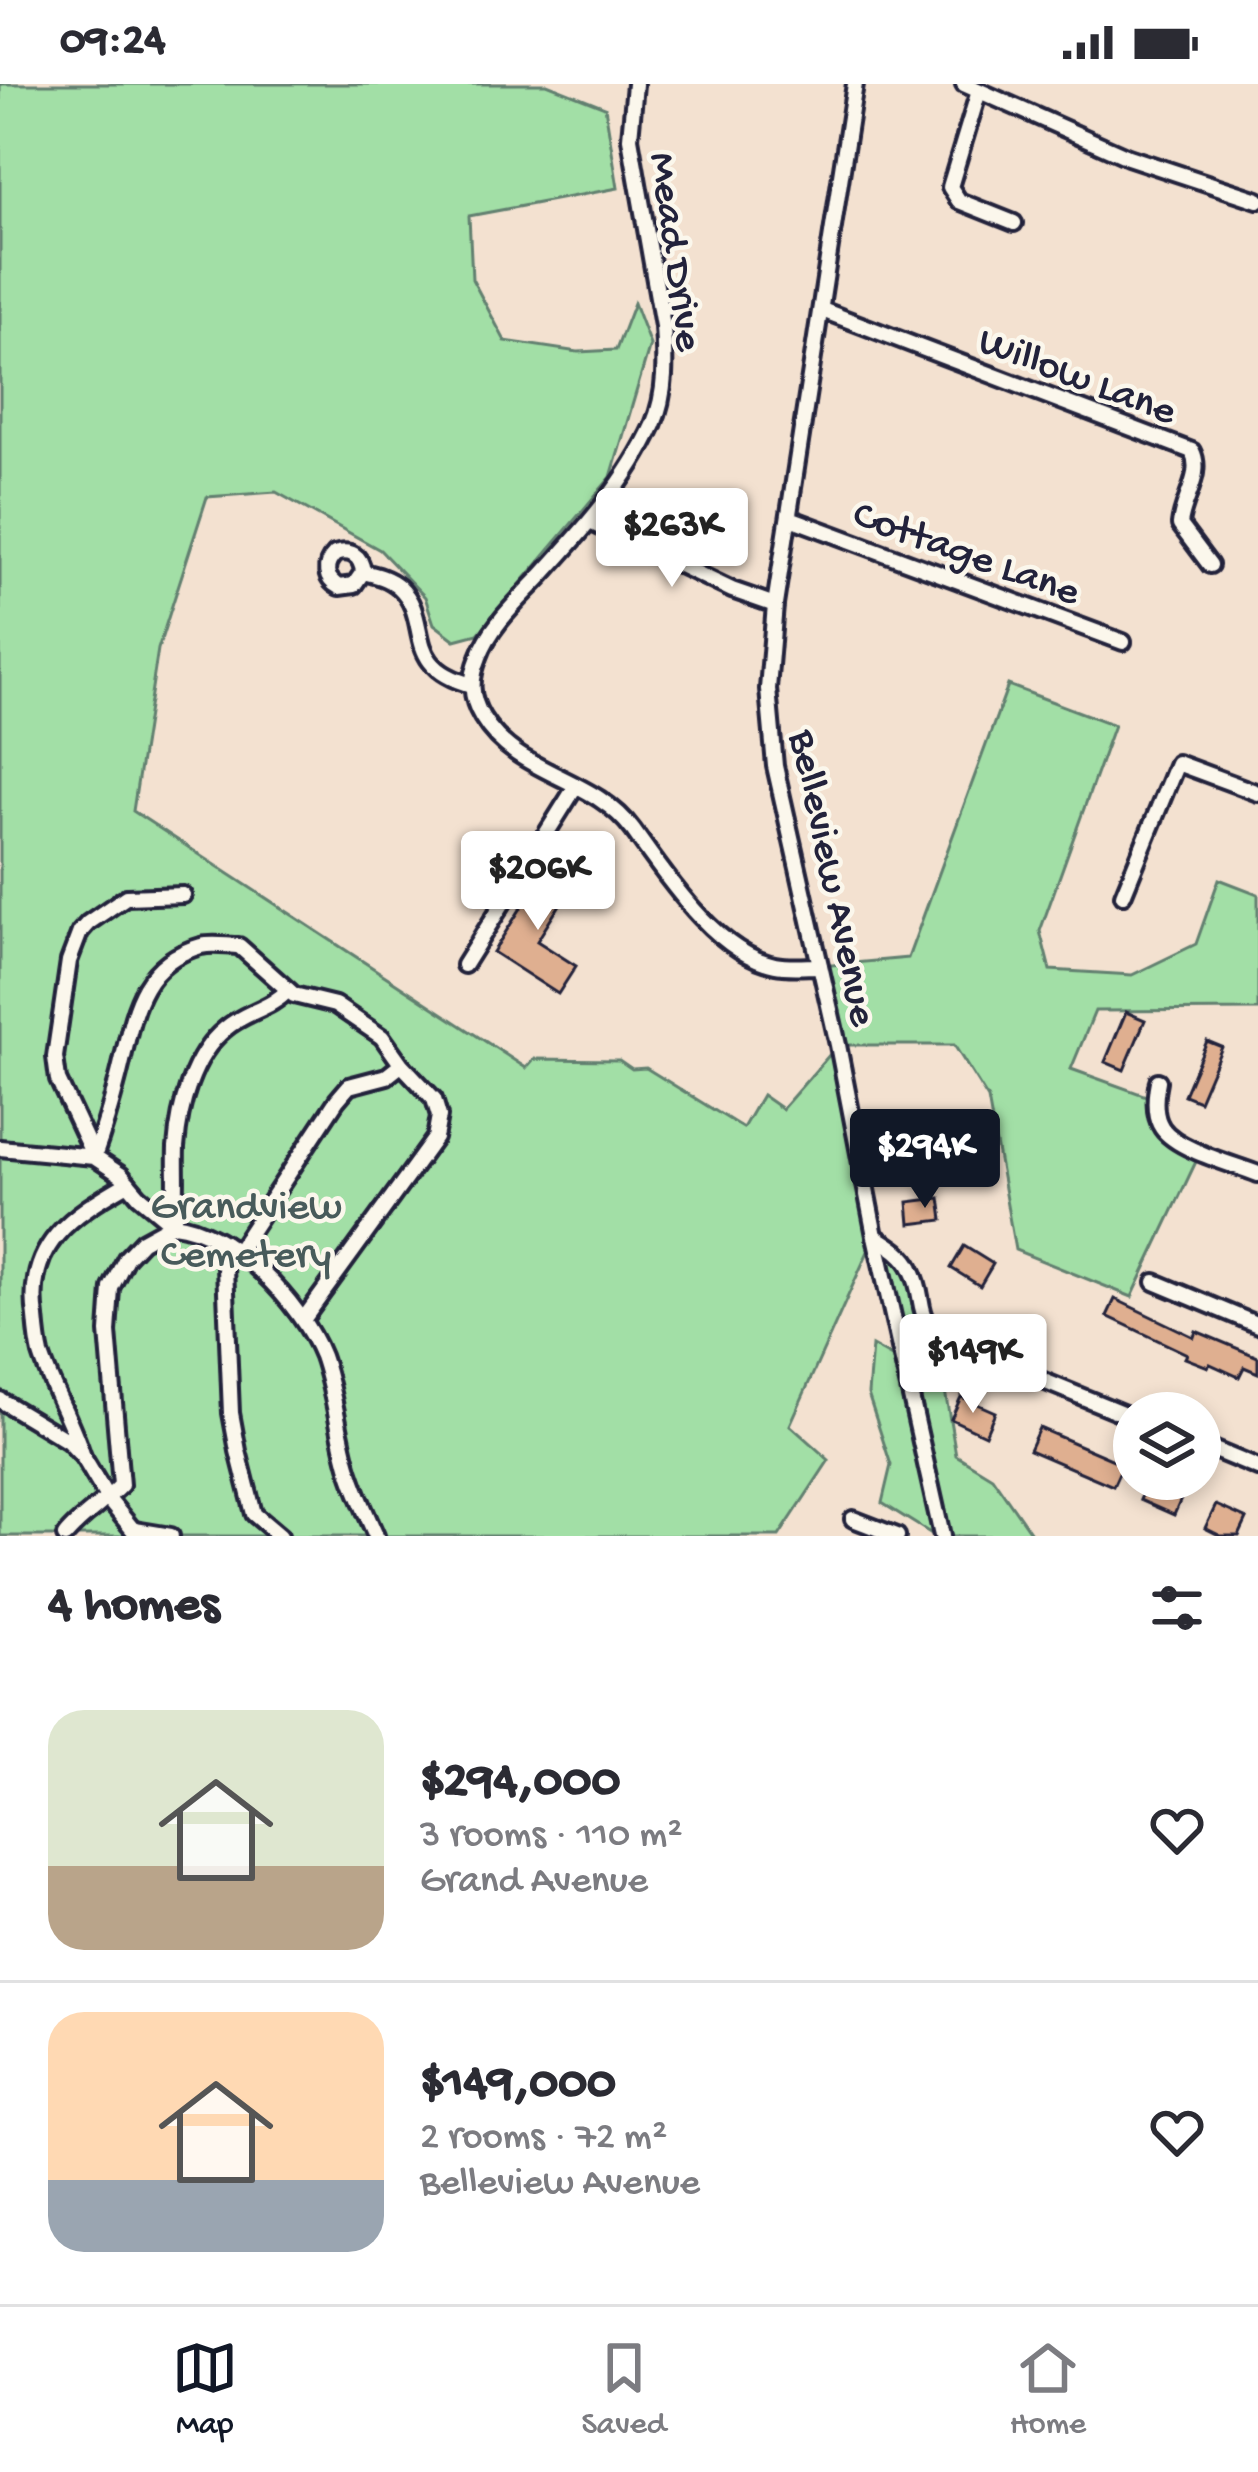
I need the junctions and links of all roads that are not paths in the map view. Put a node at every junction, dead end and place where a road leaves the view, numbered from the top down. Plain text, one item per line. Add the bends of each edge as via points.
1 (635, 84) edge
2 (855, 84) edge
3 (971, 87) edge
4 (1258, 200) edge
5 (1014, 223) dead end
6 (822, 310) junction
7 (790, 518) junction
8 (590, 522) junction
9 (1210, 565) dead end
10 (363, 572) dead end
11 (776, 605) junction
12 (1124, 642) dead end
13 (472, 685) junction
14 (575, 786) junction
15 (1258, 793) edge
16 (183, 896) dead end
17 (1123, 896) dead end
18 (464, 965) dead end
19 (820, 966) junction
20 (288, 989) junction
21 (401, 1065) junction
22 (1158, 1081) dead end
23 (0, 1148) edge
24 (94, 1157) junction
25 (1258, 1174) edge
26 (128, 1184) junction
27 (173, 1224) junction
28 (875, 1236) junction
29 (231, 1247) junction
30 (1155, 1282) dead end
31 (303, 1320) junction
32 (1258, 1325) edge
33 (0, 1400) edge
34 (1113, 1409) edge
35 (1221, 1453) edge
36 (83, 1457) junction
37 (1258, 1468) edge
38 (108, 1499) junction
39 (854, 1519) dead end
40 (136, 1533) edge
41 (65, 1536) edge
42 (170, 1536) edge
43 (280, 1536) edge
44 (376, 1536) edge
45 (897, 1536) edge
46 (942, 1536) edge

1 - 8 street, Mead Drive via 630,138 663,326 664,384 654,424
2 - 6 street, Belleview Avenue
3 - 4 street via 1128,157
3 - 5 street via 950,187 959,201
6 - 7 street, Belleview Avenue
6 - 9 street, Willow Lane via 1192,451 1198,463 1180,525
7 - 11 street, Belleview Avenue
7 - 12 street, Cottage Lane
8 - 11 street
8 - 13 street, Mead Drive via 496,626
10 - 13 street via 397,585 427,658
11 - 19 street, Belleview Avenue via 770,726
13 - 14 street via 479,712 503,745
14 - 18 street
14 - 19 street via 626,821 728,942 778,966
15 - 17 street via 1177,763
16 - 24 street via 126,897 88,922 69,961 55,1057
19 - 28 street, Belleview Avenue
20 - 21 street via 350,1012
20 - 24 street via 239,946 204,945 162,965 138,999
20 - 27 street via 224,1029 193,1073 176,1144
21 - 29 street via 349,1086
21 - 31 street via 434,1099 435,1138
22 - 25 street via 1160,1125 1175,1141
23 - 24 street
24 - 26 street
26 - 27 street
26 - 36 street via 56,1234 34,1281 41,1353
27 - 29 street
27 - 38 street via 142,1240 111,1288 121,1485
28 - 34 street via 912,1269 923,1318 935,1333
28 - 46 street, Belleview Avenue
29 - 31 street
29 - 43 street via 231,1413 254,1514
30 - 32 street
31 - 44 street via 322,1357 350,1471
33 - 36 street
35 - 37 street
36 - 38 street
38 - 40 street
38 - 41 street
39 - 45 street
40 - 42 street

